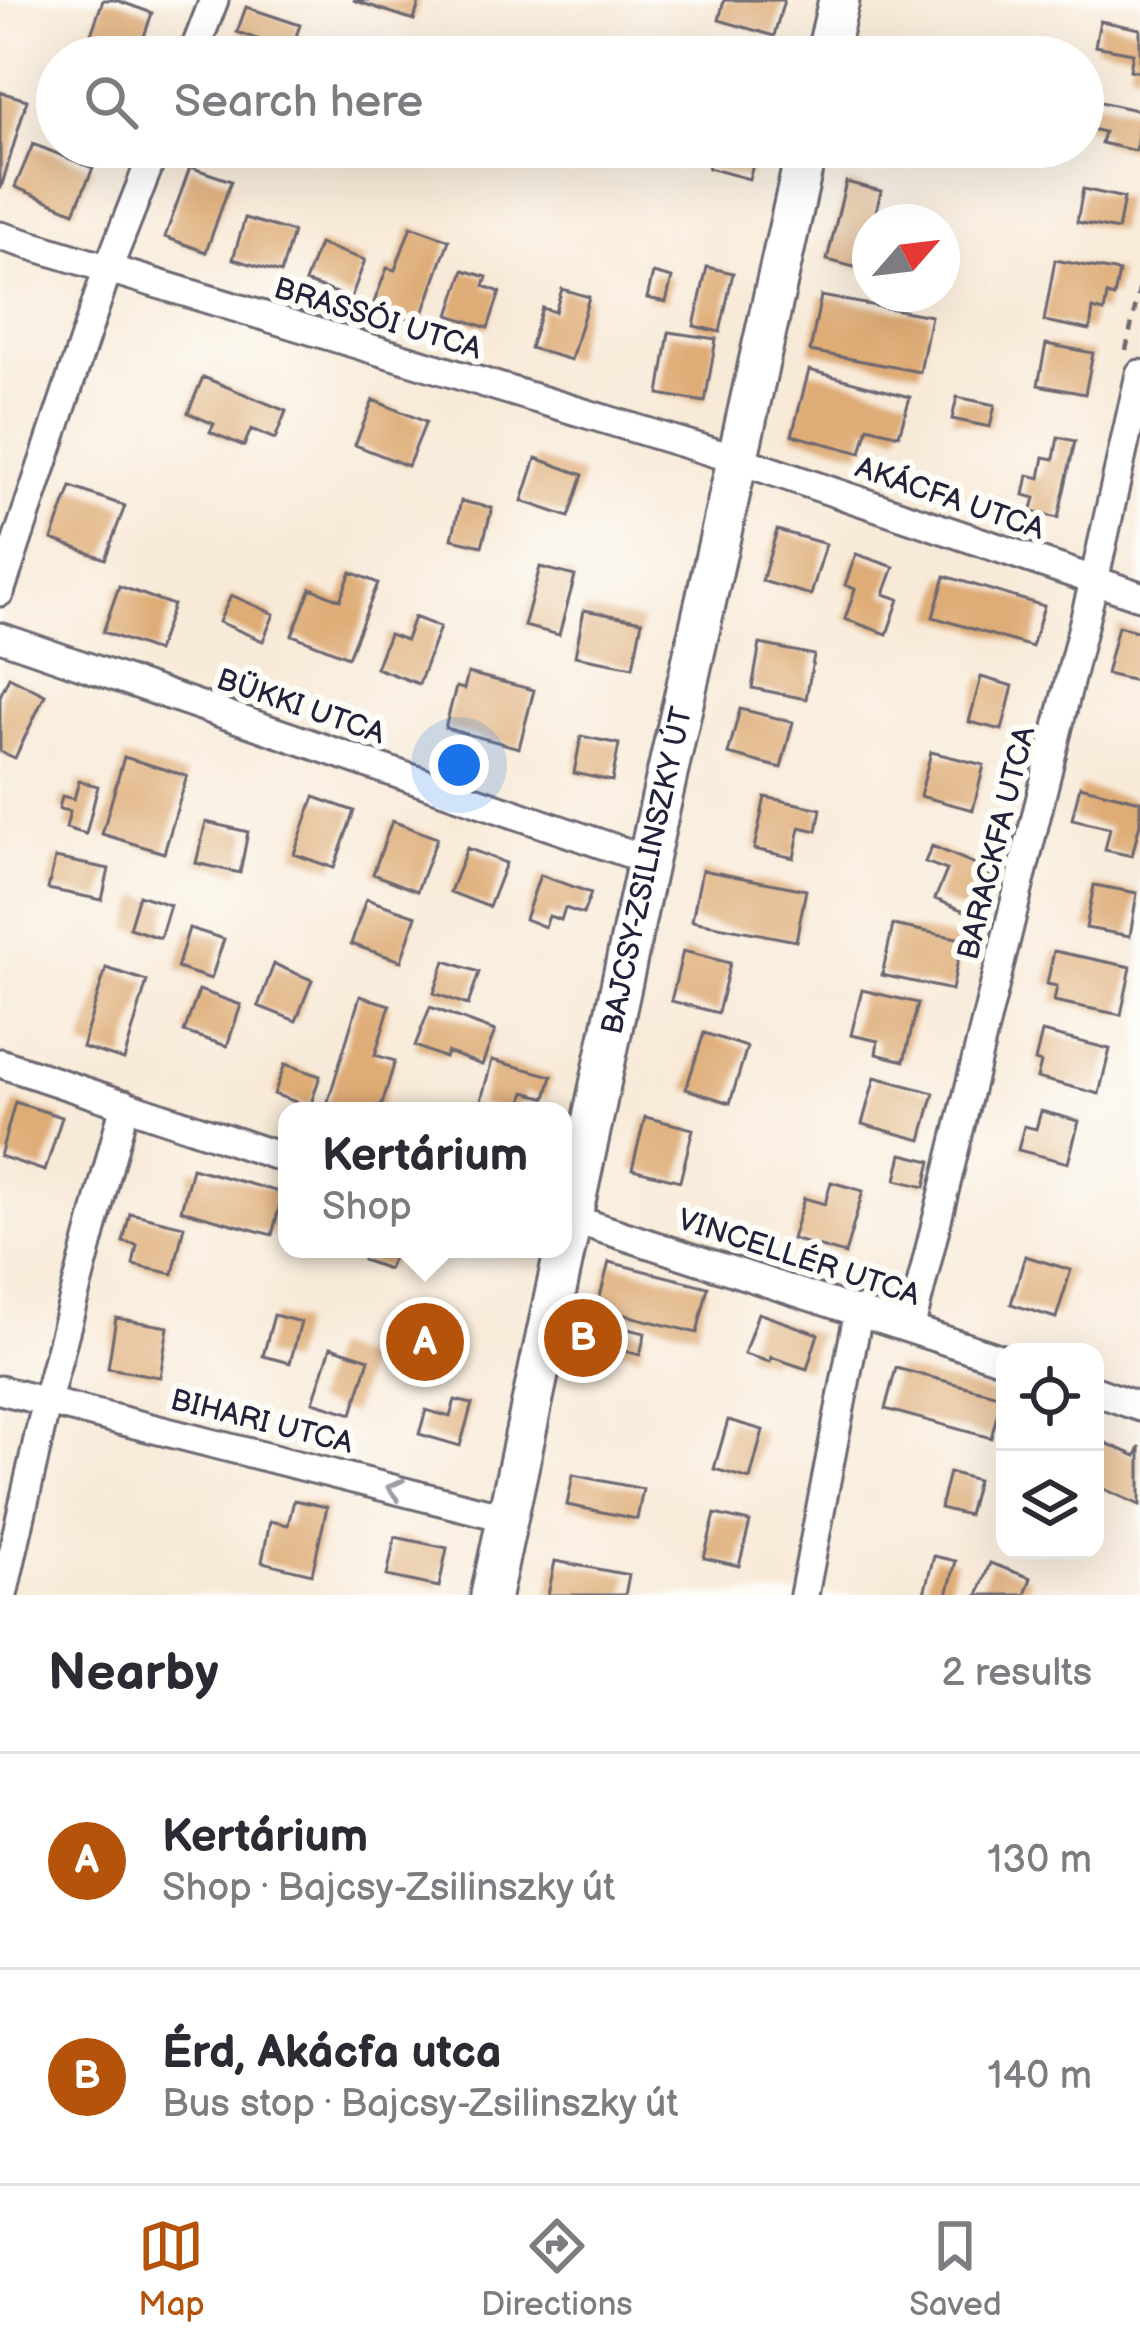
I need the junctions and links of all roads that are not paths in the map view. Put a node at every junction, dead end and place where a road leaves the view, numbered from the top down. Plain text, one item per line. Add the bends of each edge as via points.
1 (214, 0) edge
2 (839, 0) edge
3 (199, 36) edge
4 (831, 36) edge
5 (148, 168) edge
6 (802, 168) edge
7 (0, 236) edge
8 (107, 271) junction
9 (1140, 374) edge
10 (739, 460) junction
11 (1094, 581) junction
12 (0, 592) edge
13 (1140, 596) edge
14 (0, 637) edge
15 (648, 860) junction
16 (0, 1064) edge
17 (125, 1104) junction
18 (278, 1156) edge
19 (572, 1205) edge
20 (572, 1243) edge
21 (561, 1258) edge
22 (859, 1310) junction
23 (911, 1327) junction
24 (996, 1357) edge
25 (0, 1390) edge
26 (1104, 1394) edge
27 (47, 1400) junction
28 (1140, 1407) edge
29 (508, 1518) junction
30 (3, 1595) edge
31 (491, 1595) edge
32 (803, 1595) edge

1 - 3 street
2 - 4 main road
5 - 8 street
6 - 10 main road, BAJCSY-ZSILINSZKY ÚT
7 - 8 street, BRASSÓI UTCA
8 - 10 street, BRASSÓI UTCA
8 - 12 street
9 - 11 street, BARACKFA UTCA
10 - 11 street, AKÁCFA UTCA
10 - 15 main road, BAJCSY-ZSILINSZKY ÚT
11 - 13 street, AKÁCFA UTCA
11 - 23 street, BARACKFA UTCA
14 - 15 street, BÜKKI UTCA
15 - 19 main road, BAJCSY-ZSILINSZKY ÚT
16 - 17 street
17 - 18 street
17 - 27 street
20 - 22 street, VINCELLÉR UTCA
21 - 29 main road, BAJCSY-ZSILINSZKY ÚT
22 - 23 street, VINCELLÉR UTCA
22 - 32 street
23 - 24 street, VINCELLÉR UTCA
25 - 27 street, BIHARI UTCA
26 - 28 street
29 -> 27 street, BIHARI UTCA
27 - 30 street
29 - 31 main road, BAJCSY-ZSILINSZKY ÚT

